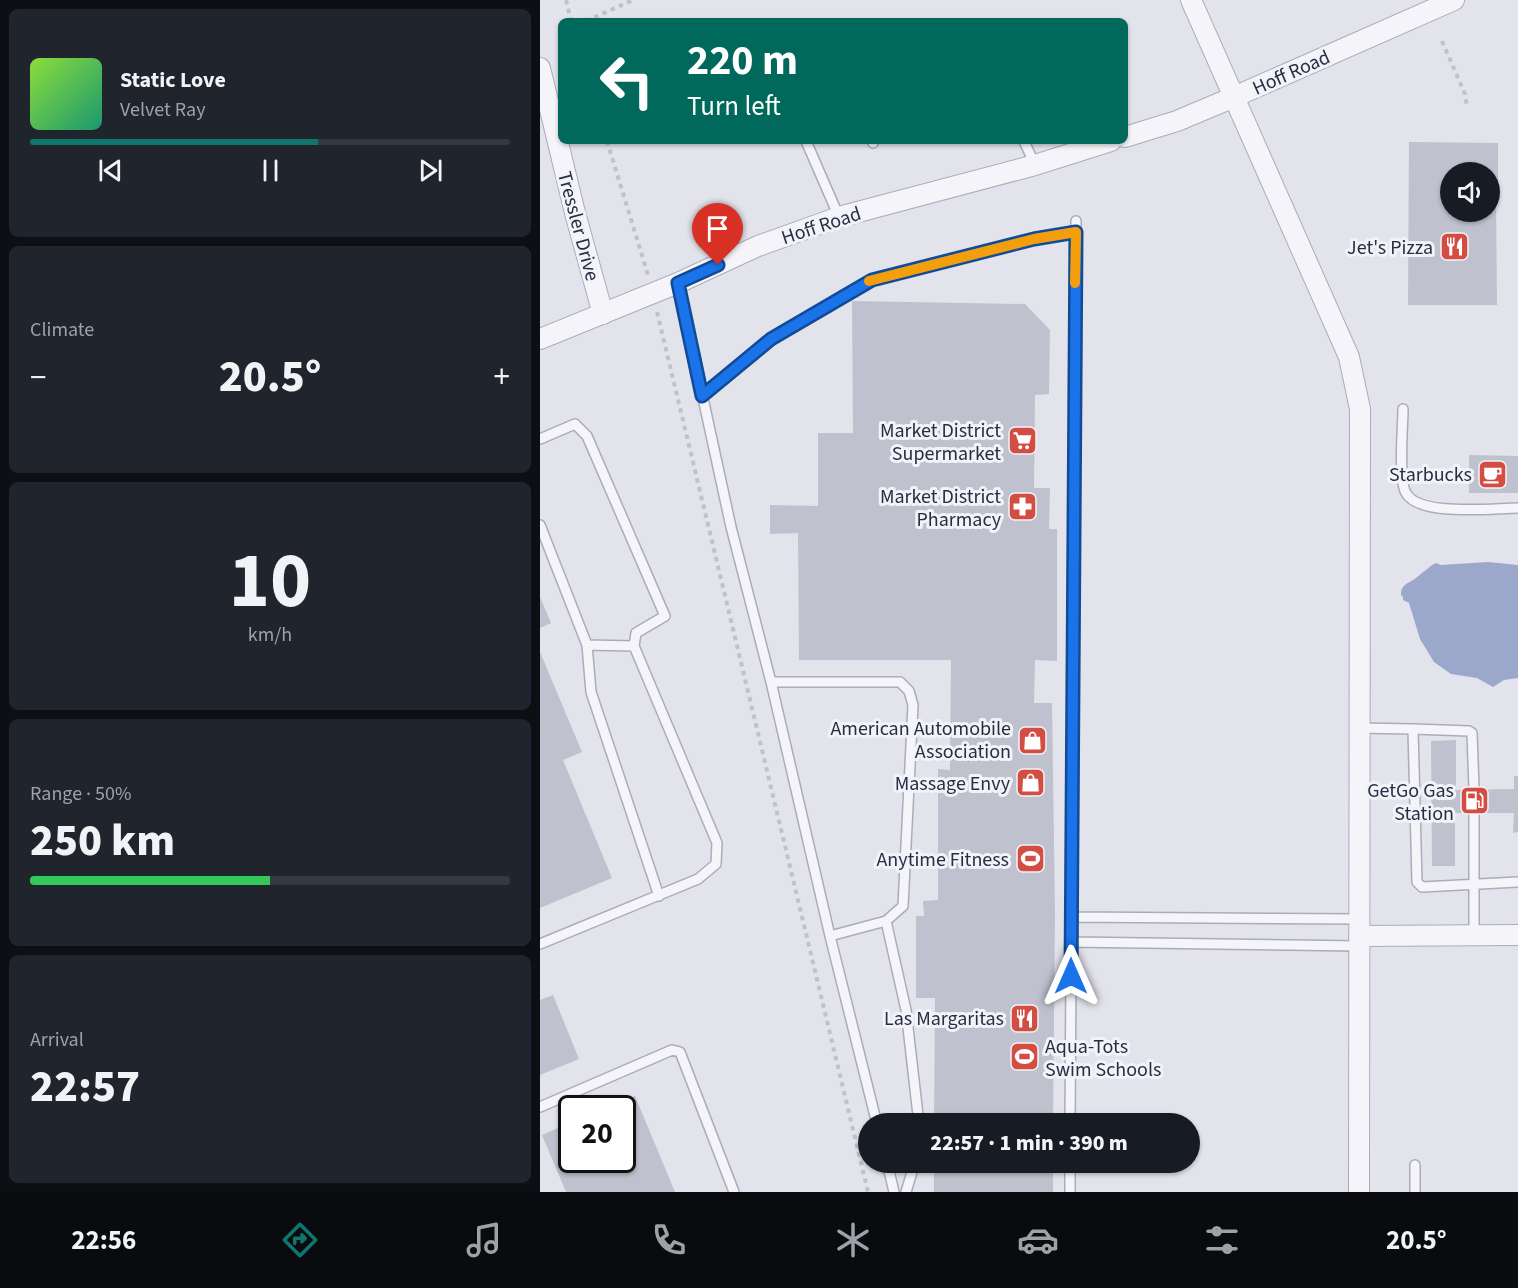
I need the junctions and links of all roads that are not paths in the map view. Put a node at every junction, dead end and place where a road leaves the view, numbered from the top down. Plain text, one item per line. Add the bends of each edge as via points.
1 (1191, 0) edge
2 (1454, 0) edge
3 (540, 68) edge
4 (1234, 97) junction
5 (1128, 136) edge
6 (807, 144) edge
7 (1025, 144) edge
8 (1102, 144) edge
9 (1035, 165) junction
10 (839, 217) junction
11 (1076, 221) dead end
12 (1076, 232) junction
13 (678, 283) junction
14 (603, 314) junction
15 (540, 339) edge
16 (702, 396) junction
17 (1403, 409) dead end
18 (540, 439) edge
19 (1518, 508) edge
20 (540, 525) edge
21 (587, 645) junction
22 (634, 646) junction
23 (771, 682) junction
24 (1359, 728) junction
25 (1413, 729) junction
26 (1474, 789) dead end
27 (1473, 813) dead end
28 (1518, 882) edge
29 (1473, 885) junction
30 (659, 896) junction
31 (1072, 917) junction
32 (886, 921) junction
33 (1359, 934) junction
34 (1474, 935) junction
35 (1518, 935) edge
36 (830, 936) junction
37 (1071, 942) junction
38 (540, 944) edge
39 (540, 1107) edge
40 (874, 1113) edge
41 (919, 1113) edge
42 (1070, 1113) edge
43 (1415, 1165) dead end
44 (890, 1173) edge
45 (912, 1173) edge
46 (1070, 1173) edge
47 (734, 1192) edge
48 (894, 1192) edge
49 (906, 1192) edge
50 (1070, 1192) edge
51 (1359, 1192) edge
52 (1415, 1192) edge

1 - 4 street
2 - 4 street, Hoff Road
3 - 14 street, Tressler Drive via 574,213
4 - 5 street, Hoff Road
4 - 24 street via 1349,357 1360,409
6 - 10 lane
7 - 9 lane
8 - 9 street, Hoff Road
9 - 10 street, Hoff Road
10 - 13 street, Hoff Road via 758,246
11 - 12 lane
12 - 16 lane via 872,280 771,339
12 - 31 lane
13 - 14 street, Hoff Road
13 - 16 lane
14 - 15 street, Hoff Road
16 - 23 lane
17 - 19 lane via 1402,480 1406,493 1416,503 1433,509
18 - 22 lane via 575,424 587,436 665,616 636,633
20 - 21 lane
21 - 22 lane
21 - 30 lane via 591,692
22 - 30 lane via 717,843 716,864 698,879
23 - 32 lane via 900,682 909,691 913,705 903,906
23 - 36 lane
24 - 25 lane
24 - 33 street
25 - 26 lane via 1472,733
25 - 29 lane via 1417,882 1422,887
27 - 29 lane
28 - 29 lane
29 - 34 lane
30 - 38 lane
31 - 33 lane
31 - 37 lane
32 - 36 lane
32 - 41 lane via 906,1010
33 - 34 street
33 - 37 lane
33 - 51 street
34 - 35 street
36 - 40 lane
37 - 42 lane
39 - 47 lane via 672,1050 680,1052
43 - 52 lane
44 - 48 lane
45 - 49 lane
46 - 50 lane

